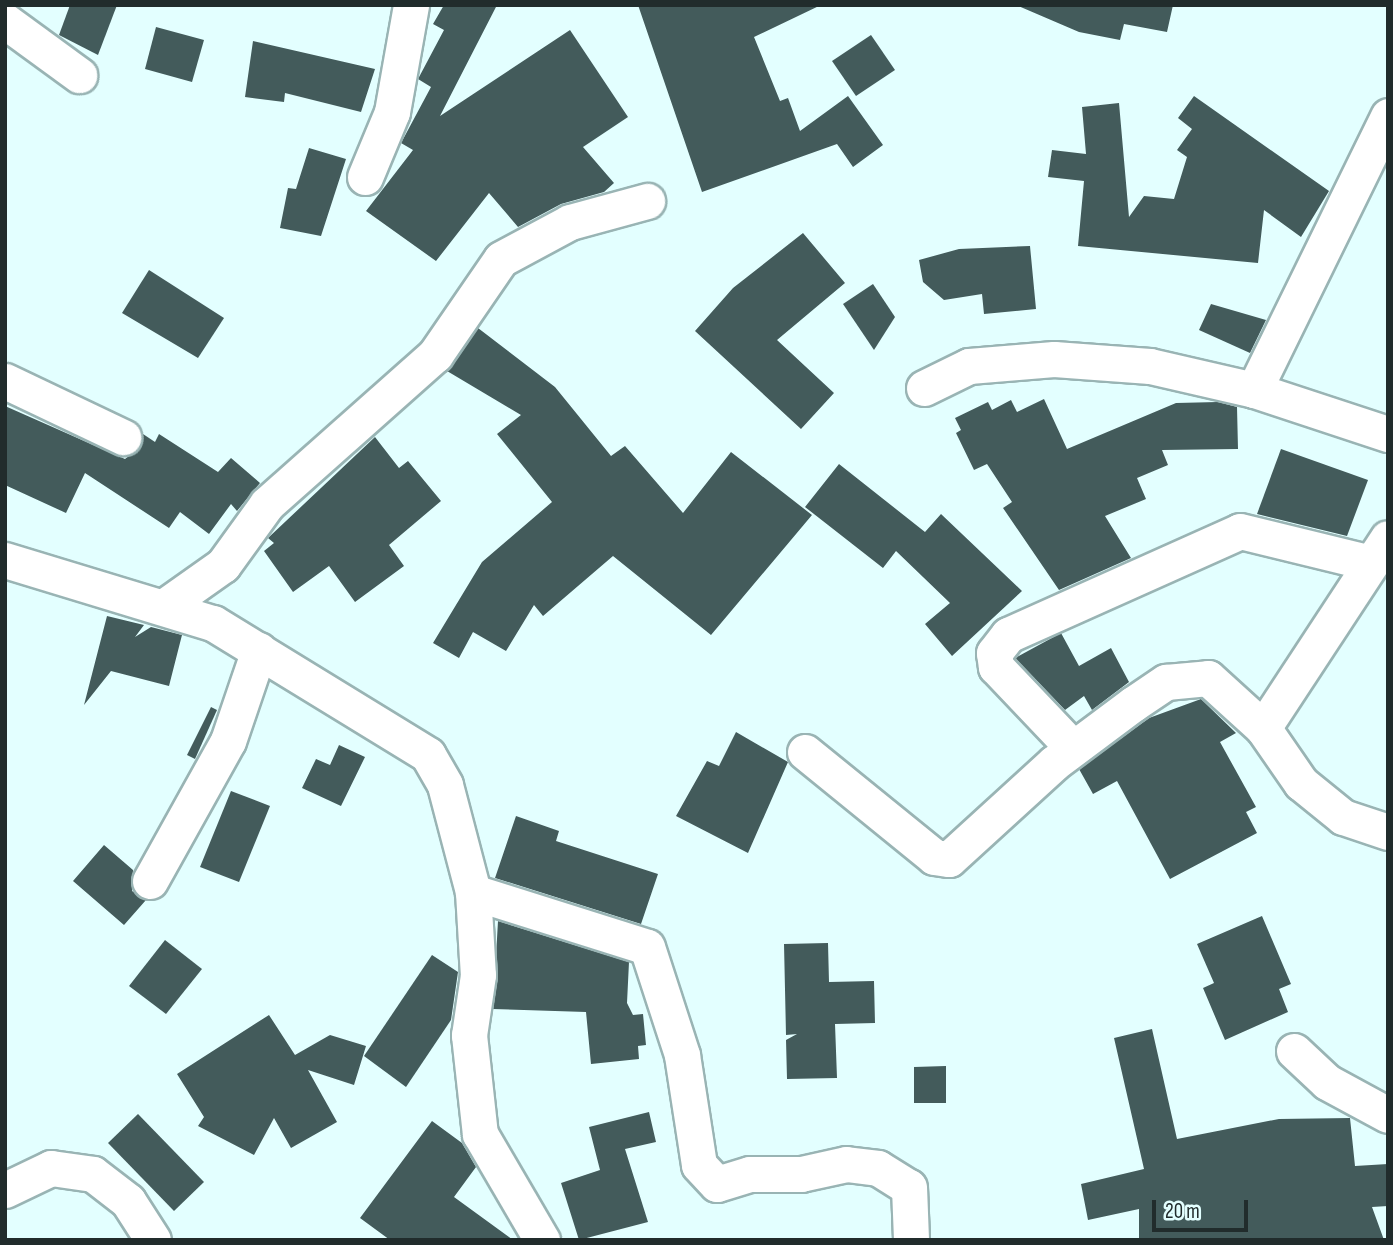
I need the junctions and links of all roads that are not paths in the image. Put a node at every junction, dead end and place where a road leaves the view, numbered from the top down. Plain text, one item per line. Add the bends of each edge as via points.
1 (411, 5) edge
2 (5, 21) edge
3 (79, 75) dead end
4 (1388, 116) edge
5 (365, 177) dead end
6 (647, 201) dead end
7 (5, 381) edge
8 (924, 388) dead end
9 (1254, 390) junction
10 (1388, 434) edge
11 (123, 438) dead end
12 (1379, 550) edge
13 (5, 560) edge
14 (165, 606) junction
15 (259, 650) junction
16 (1263, 728) junction
17 (1073, 748) junction
18 (805, 752) dead end
19 (1388, 832) edge
20 (150, 881) dead end
21 (473, 892) junction
22 (1294, 1051) dead end
23 (1388, 1115) edge
24 (5, 1190) edge
25 (153, 1240) edge
26 (542, 1240) edge
27 (911, 1240) edge

1 - 5 street via 392,112
2 - 3 street
4 - 9 street
6 - 14 street via 570,222 501,259 435,355 267,504 223,565
7 - 11 street
8 - 9 street via 968,366 1054,359 1150,366
9 - 10 street
12 - 16 street
12 - 17 street via 1240,531 1008,635 994,653 996,667
13 - 14 street via 106,595
14 - 15 street via 213,623
15 - 20 street via 228,741
15 - 21 street via 428,755 445,785
16 - 17 street via 1208,678 1188,676 1166,682
16 - 19 street via 1301,783 1343,817
17 - 18 street via 949,859 934,858
21 - 26 street via 478,975 469,1035 480,1135
21 - 27 street via 647,947 682,1055 699,1165 717,1184 750,1174 800,1174 846,1164 878,1168 909,1187
22 - 23 street via 1326,1082
24 - 25 street via 51,1168 93,1174 128,1201

